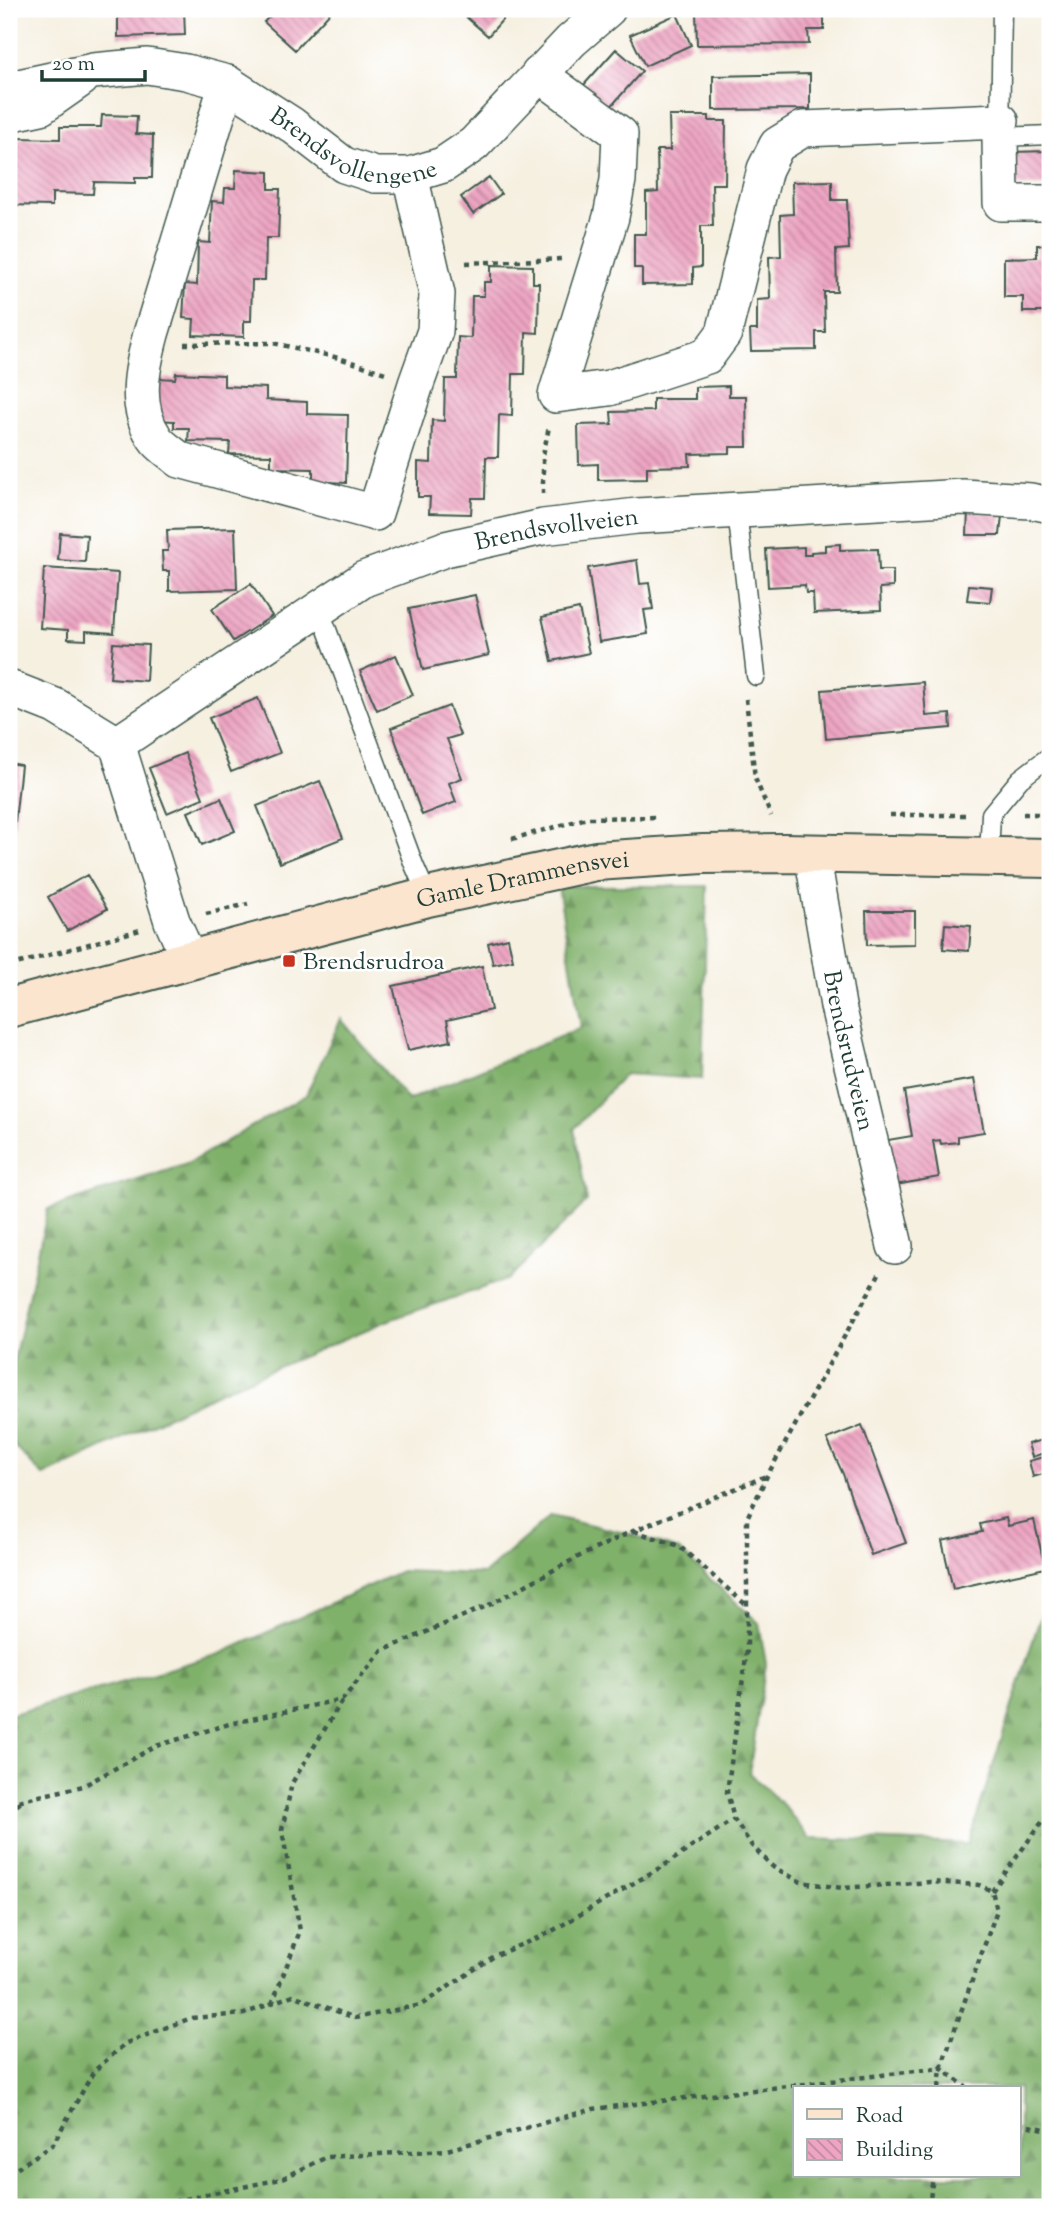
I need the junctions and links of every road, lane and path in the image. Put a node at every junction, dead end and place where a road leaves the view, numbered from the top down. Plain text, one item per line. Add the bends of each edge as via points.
1 (608, 9) edge
2 (1002, 9) edge
3 (93, 71) junction
4 (539, 74) junction
5 (227, 83) junction
6 (9, 89) edge
7 (9, 114) edge
8 (1001, 129) junction
9 (1050, 135) edge
10 (410, 175) junction
11 (1050, 202) edge
12 (598, 257) junction
13 (431, 265) junction
14 (148, 345) junction
15 (415, 384) junction
16 (556, 395) junction
17 (1050, 505) edge
18 (737, 511) junction
19 (543, 527) junction
20 (319, 608) junction
21 (756, 676) joint
22 (9, 688) edge
23 (117, 744) junction
24 (1050, 756) edge
25 (798, 853) junction
26 (989, 857) junction
27 (1050, 858) edge
28 (428, 897) junction
29 (190, 961) junction
30 (9, 1008) edge
31 (895, 1246) joint
32 (767, 1476) junction
33 (633, 1531) junction
34 (746, 1604) junction
35 (343, 1699) junction
36 (22, 1801) junction
37 (9, 1803) edge
38 (1050, 1811) edge
39 (9, 1812) edge
40 (734, 1819) junction
41 (992, 1891) junction
42 (272, 2004) junction
43 (941, 2068) junction
44 (939, 2086) edge
45 (964, 2086) edge
46 (1020, 2124) edge
47 (1050, 2130) edge
48 (9, 2174) edge
49 (933, 2178) edge
50 (146, 2207) edge
51 (929, 2207) edge

1 - 4 street, Brendsvollengene
2 - 8 lane
3 - 5 street, Brendsvollengene via 147,66
3 - 6 street, Brendsvollengene
3 - 7 street via 41,107
4 - 10 street, Brendsvollengene via 474,144 443,164
4 - 12 street via 620,134 618,180
5 - 10 street, Brendsvollengene via 344,165 375,175
5 - 14 street
8 - 9 lane
8 - 11 street via 1001,203
8 - 16 street via 803,128 777,145 765,169 724,333 707,356 608,388
10 - 13 street
12 - 13 path
12 - 16 street
13 - 15 street via 437,294 435,331
14 - 15 path via 273,343 339,358
14 - 15 street via 141,375 142,407 155,438 180,460 375,513
16 - 19 path via 544,454
17 - 18 street, Brendsvollveien via 963,497
18 - 19 street, Brendsvollveien
18 - 21 lane
19 - 20 street, Brendsvollveien via 433,553 363,579
20 - 23 street, Brendsvollveien
20 - 28 lane
21 - 25 path via 746,697 755,778
22 - 23 street via 55,706
23 - 29 street via 172,921
24 - 26 lane via 1020,779 991,814
25 - 26 main road, Gamle Drammensvei
25 - 28 main road, Gamle Drammensvei via 703,853 596,861
25 - 31 street, Brendsrudveien
26 - 27 main road, Gamle Drammensvei
28 - 29 main road, Gamle Drammensvei
29 - 30 main road, Gamle Drammensvei
31 - 32 path
32 - 33 path
32 - 34 path via 747,1518
33 - 34 path via 679,1546
33 - 35 path via 489,1605 382,1651
34 - 40 path via 747,1650 727,1792
35 - 36 path via 229,1724 156,1746 83,1786
35 - 42 path via 292,1783 282,1830 300,1931
36 - 37 path
36 - 39 path
38 - 41 path
40 - 41 path via 773,1867 801,1882 842,1888 930,1882 979,1885
40 - 42 path via 547,1934 496,1955 421,2005 355,2018 293,1995
41 - 43 path via 997,1910
42 - 48 path via 244,2014 191,2018 126,2043 94,2071 53,2144
43 - 44 path
43 - 45 path
43 - 50 path via 593,2109 447,2150 327,2157 281,2179
46 - 47 path
49 - 51 path

